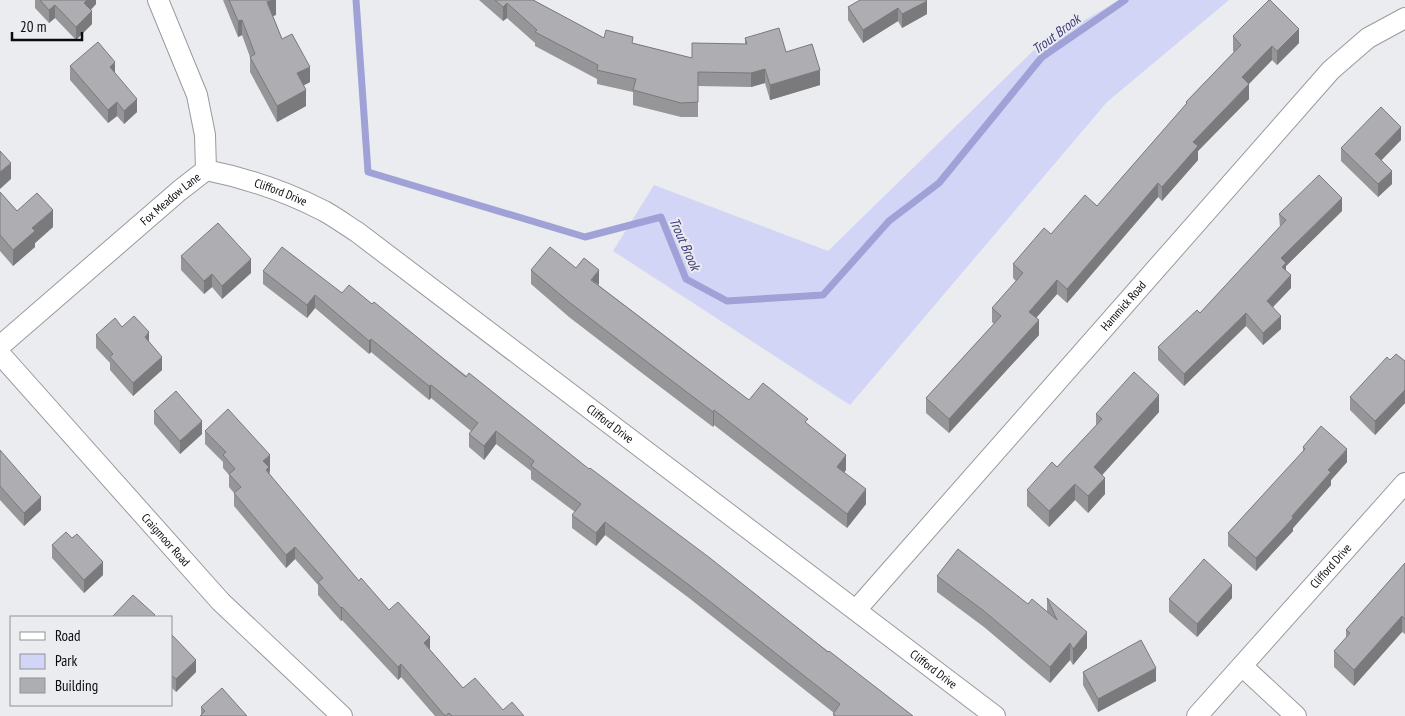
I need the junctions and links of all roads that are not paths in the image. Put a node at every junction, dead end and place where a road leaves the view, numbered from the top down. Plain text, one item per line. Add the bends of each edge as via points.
1 (158, 0) edge
2 (1405, 18) edge
3 (206, 170) junction
4 (0, 346) edge
5 (0, 354) edge
6 (1405, 483) edge
7 (856, 610) junction
8 (1242, 666) junction
9 (342, 716) edge
10 (995, 716) edge
11 (1197, 716) edge
12 (1296, 716) edge

1 - 3 street, Fox Meadow Lane via 197,95 205,135
2 - 7 street, Hammick Road via 1368,38 1331,70
3 - 4 street, Fox Meadow Lane
3 - 7 street, Clifford Drive via 235,176 293,198 324,211 357,232
5 - 9 street, Craigmoor Road via 221,602
6 - 8 street, Clifford Drive
7 - 10 street, Clifford Drive
8 - 11 street, Clifford Drive
8 - 12 street

